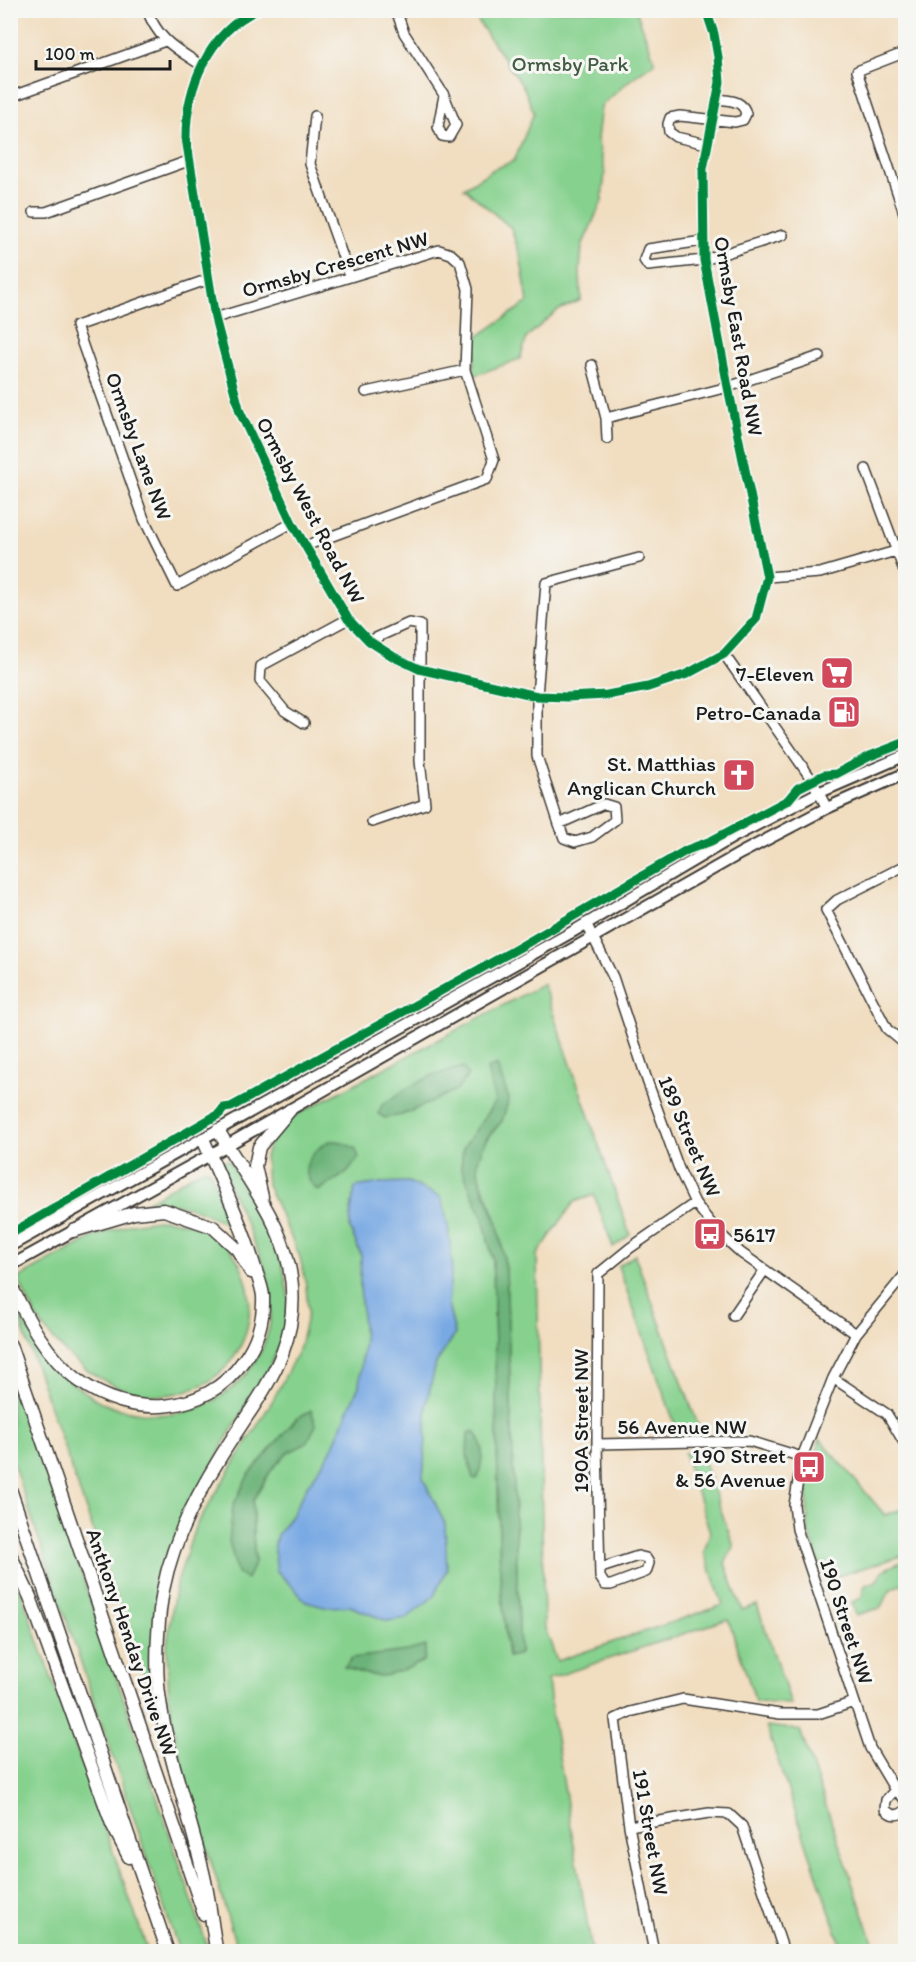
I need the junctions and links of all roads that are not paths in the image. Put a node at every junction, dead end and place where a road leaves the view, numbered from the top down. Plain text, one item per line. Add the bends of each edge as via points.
1 (147, 10) edge
2 (257, 10) edge
3 (396, 10) edge
4 (706, 10) edge
5 (165, 41) junction
6 (906, 52) edge
7 (201, 65) junction
8 (444, 95) dead end
9 (10, 97) edge
10 (718, 99) junction
11 (315, 116) dead end
12 (714, 119) junction
13 (707, 144) junction
14 (189, 161) junction
15 (34, 212) dead end
16 (906, 219) edge
17 (783, 235) dead end
18 (703, 241) junction
19 (704, 260) junction
20 (350, 277) junction
21 (209, 279) junction
22 (215, 318) junction
23 (820, 356) dead end
24 (592, 365) dead end
25 (465, 370) junction
26 (728, 387) junction
27 (366, 392) dead end
28 (606, 418) junction
29 (607, 439) dead end
30 (866, 469) dead end
31 (292, 523) junction
32 (305, 546) junction
33 (901, 550) edge
34 (639, 558) dead end
35 (906, 576) edge
36 (766, 577) junction
37 (348, 619) junction
38 (369, 641) junction
39 (724, 654) junction
40 (420, 669) junction
41 (537, 696) junction
42 (304, 723) dead end
43 (906, 755) edge
44 (906, 772) edge
45 (818, 793) junction
46 (826, 808) junction
47 (372, 822) dead end
48 (559, 824) junction
49 (906, 865) edge
50 (586, 923) junction
51 (594, 938) junction
52 (906, 1045) edge
53 (290, 1110) junction
54 (218, 1130) junction
55 (202, 1139) junction
56 (227, 1146) junction
57 (210, 1155) junction
58 (695, 1203) junction
59 (264, 1204) junction
60 (73, 1231) junction
61 (10, 1246) edge
62 (10, 1266) edge
63 (764, 1271) junction
64 (906, 1274) edge
65 (10, 1284) edge
66 (263, 1294) junction
67 (733, 1316) dead end
68 (856, 1334) junction
69 (10, 1345) edge
70 (833, 1378) junction
71 (903, 1441) dead end
72 (597, 1444) junction
73 (802, 1457) junction
74 (10, 1489) edge
75 (10, 1554) edge
76 (601, 1568) junction
77 (854, 1702) junction
78 (895, 1790) junction
79 (906, 1800) edge
80 (906, 1810) edge
81 (629, 1826) junction
82 (149, 1896) junction
83 (216, 1950) edge
84 (168, 1952) edge
85 (654, 1952) edge
86 (784, 1952) edge

1 - 5 street
2 - 7 street, Ormsby West Road NW via 227,30
3 - 8 street via 404,33
4 - 10 street, Ormsby East Road NW via 718,57
5 - 7 street
5 - 9 street
6 - 16 street via 857,71
7 - 14 street, Ormsby West Road NW via 186,116
10 - 12 street, Ormsby East Road NW
10 - 12 street via 739,103 746,114 743,120 735,122
11 - 20 street via 310,164
12 - 13 street, Ormsby East Road NW
12 - 13 street via 680,116 670,118 668,124 669,132 676,137
13 - 18 street, Ormsby East Road NW
14 - 15 street via 46,212
14 - 21 street, Ormsby West Road NW
17 - 19 street, Ormsby East Road NW
18 - 19 street, Ormsby East Road NW
18 - 19 street, Ormsby East Road NW via 648,249 644,260 648,266
19 - 26 street, Ormsby East Road NW
20 - 22 street, Ormsby Crescent NW
20 - 25 street, Ormsby Crescent NW via 439,250 452,254 460,262 468,289
21 - 22 street, Ormsby West Road NW
21 - 31 street, Ormsby Lane NW via 76,326 144,519 177,586
22 - 31 street, Ormsby West Road NW via 240,412
23 - 26 street, Ormsby East Road NW
24 - 28 street
25 - 27 street
25 - 32 street, Ormsby Crescent NW via 494,460 487,479
26 - 28 street, Ormsby East Road NW
26 - 36 street, Ormsby East Road NW
28 - 29 street
30 - 33 street
31 - 32 street, Ormsby West Road NW
32 - 37 street, Ormsby West Road NW
33 - 35 street
33 - 36 street via 820,573
34 - 41 street via 546,583
36 - 39 street, Ormsby East Road NW via 756,619
37 - 38 street, Ormsby West Road NW
37 - 42 street, Ormsby West Road NW via 261,666 260,681 285,711
38 - 40 street, Ormsby West Road NW
38 - 40 street via 408,623 420,624
39 - 41 street, Ormsby West Road NW via 687,674 648,687 607,695
39 - 45 street
40 - 41 street, Ormsby West Road NW
40 - 47 street via 420,761 425,804
41 - 48 street via 537,756
43 - 45 main road
44 - 46 main road
45 - 46 street
45 - 50 main road via 735,836
46 - 51 main road
48 - 48 street via 564,838 575,842 592,837 615,820 614,807 604,804
49 - 52 street via 837,900 826,910 887,1029
50 - 51 street, 189 Street NW
50 - 54 main road
51 - 53 main road
51 - 58 street, 189 Street NW via 613,977 679,1169
53 - 56 main road
53 - 59 highway via 259,1147 255,1166
54 - 55 main road
54 - 56 highway
55 - 57 highway
55 - 61 main road
56 - 57 main road
56 - 59 highway
57 - 60 main road
57 - 66 highway via 248,1246
58 - 63 street, 189 Street NW via 717,1231
58 - 72 street, 190A Street NW via 598,1274
59 - 83 highway via 289,1266 293,1305 290,1332 274,1373 220,1457 179,1534 160,1608 159,1699 203,1869
60 - 62 main road
60 - 66 highway via 134,1213 164,1210 193,1218 213,1227 237,1249
63 - 67 street
63 - 68 street, 189 Street NW
64 - 68 street, 190 Street NW
65 - 66 highway via 38,1338 79,1381 128,1402 158,1407 183,1404 216,1390 236,1372 253,1347 262,1320
68 - 70 street, 190 Street NW
69 - 83 highway, Anthony Henday Drive NW
70 - 71 street via 887,1414
70 - 73 street, 190 Street NW
72 - 73 street, 56 Avenue NW via 749,1442
72 - 76 street, 190A Street NW
73 - 77 street, 190 Street NW via 794,1505 797,1529
74 - 82 highway
75 - 82 highway via 30,1597 112,1824
76 - 76 street via 600,1577 608,1585 646,1572 649,1563 638,1556
77 - 78 street, 190 Street NW via 870,1748
77 - 81 street, 191 Street NW via 818,1714 780,1714 682,1699 615,1719
78 - 79 street, 190 Street NW
78 - 80 street via 886,1800 885,1809 893,1815
81 - 85 street, 191 Street NW
81 - 86 street via 710,1813 729,1814 742,1826
82 - 84 highway

